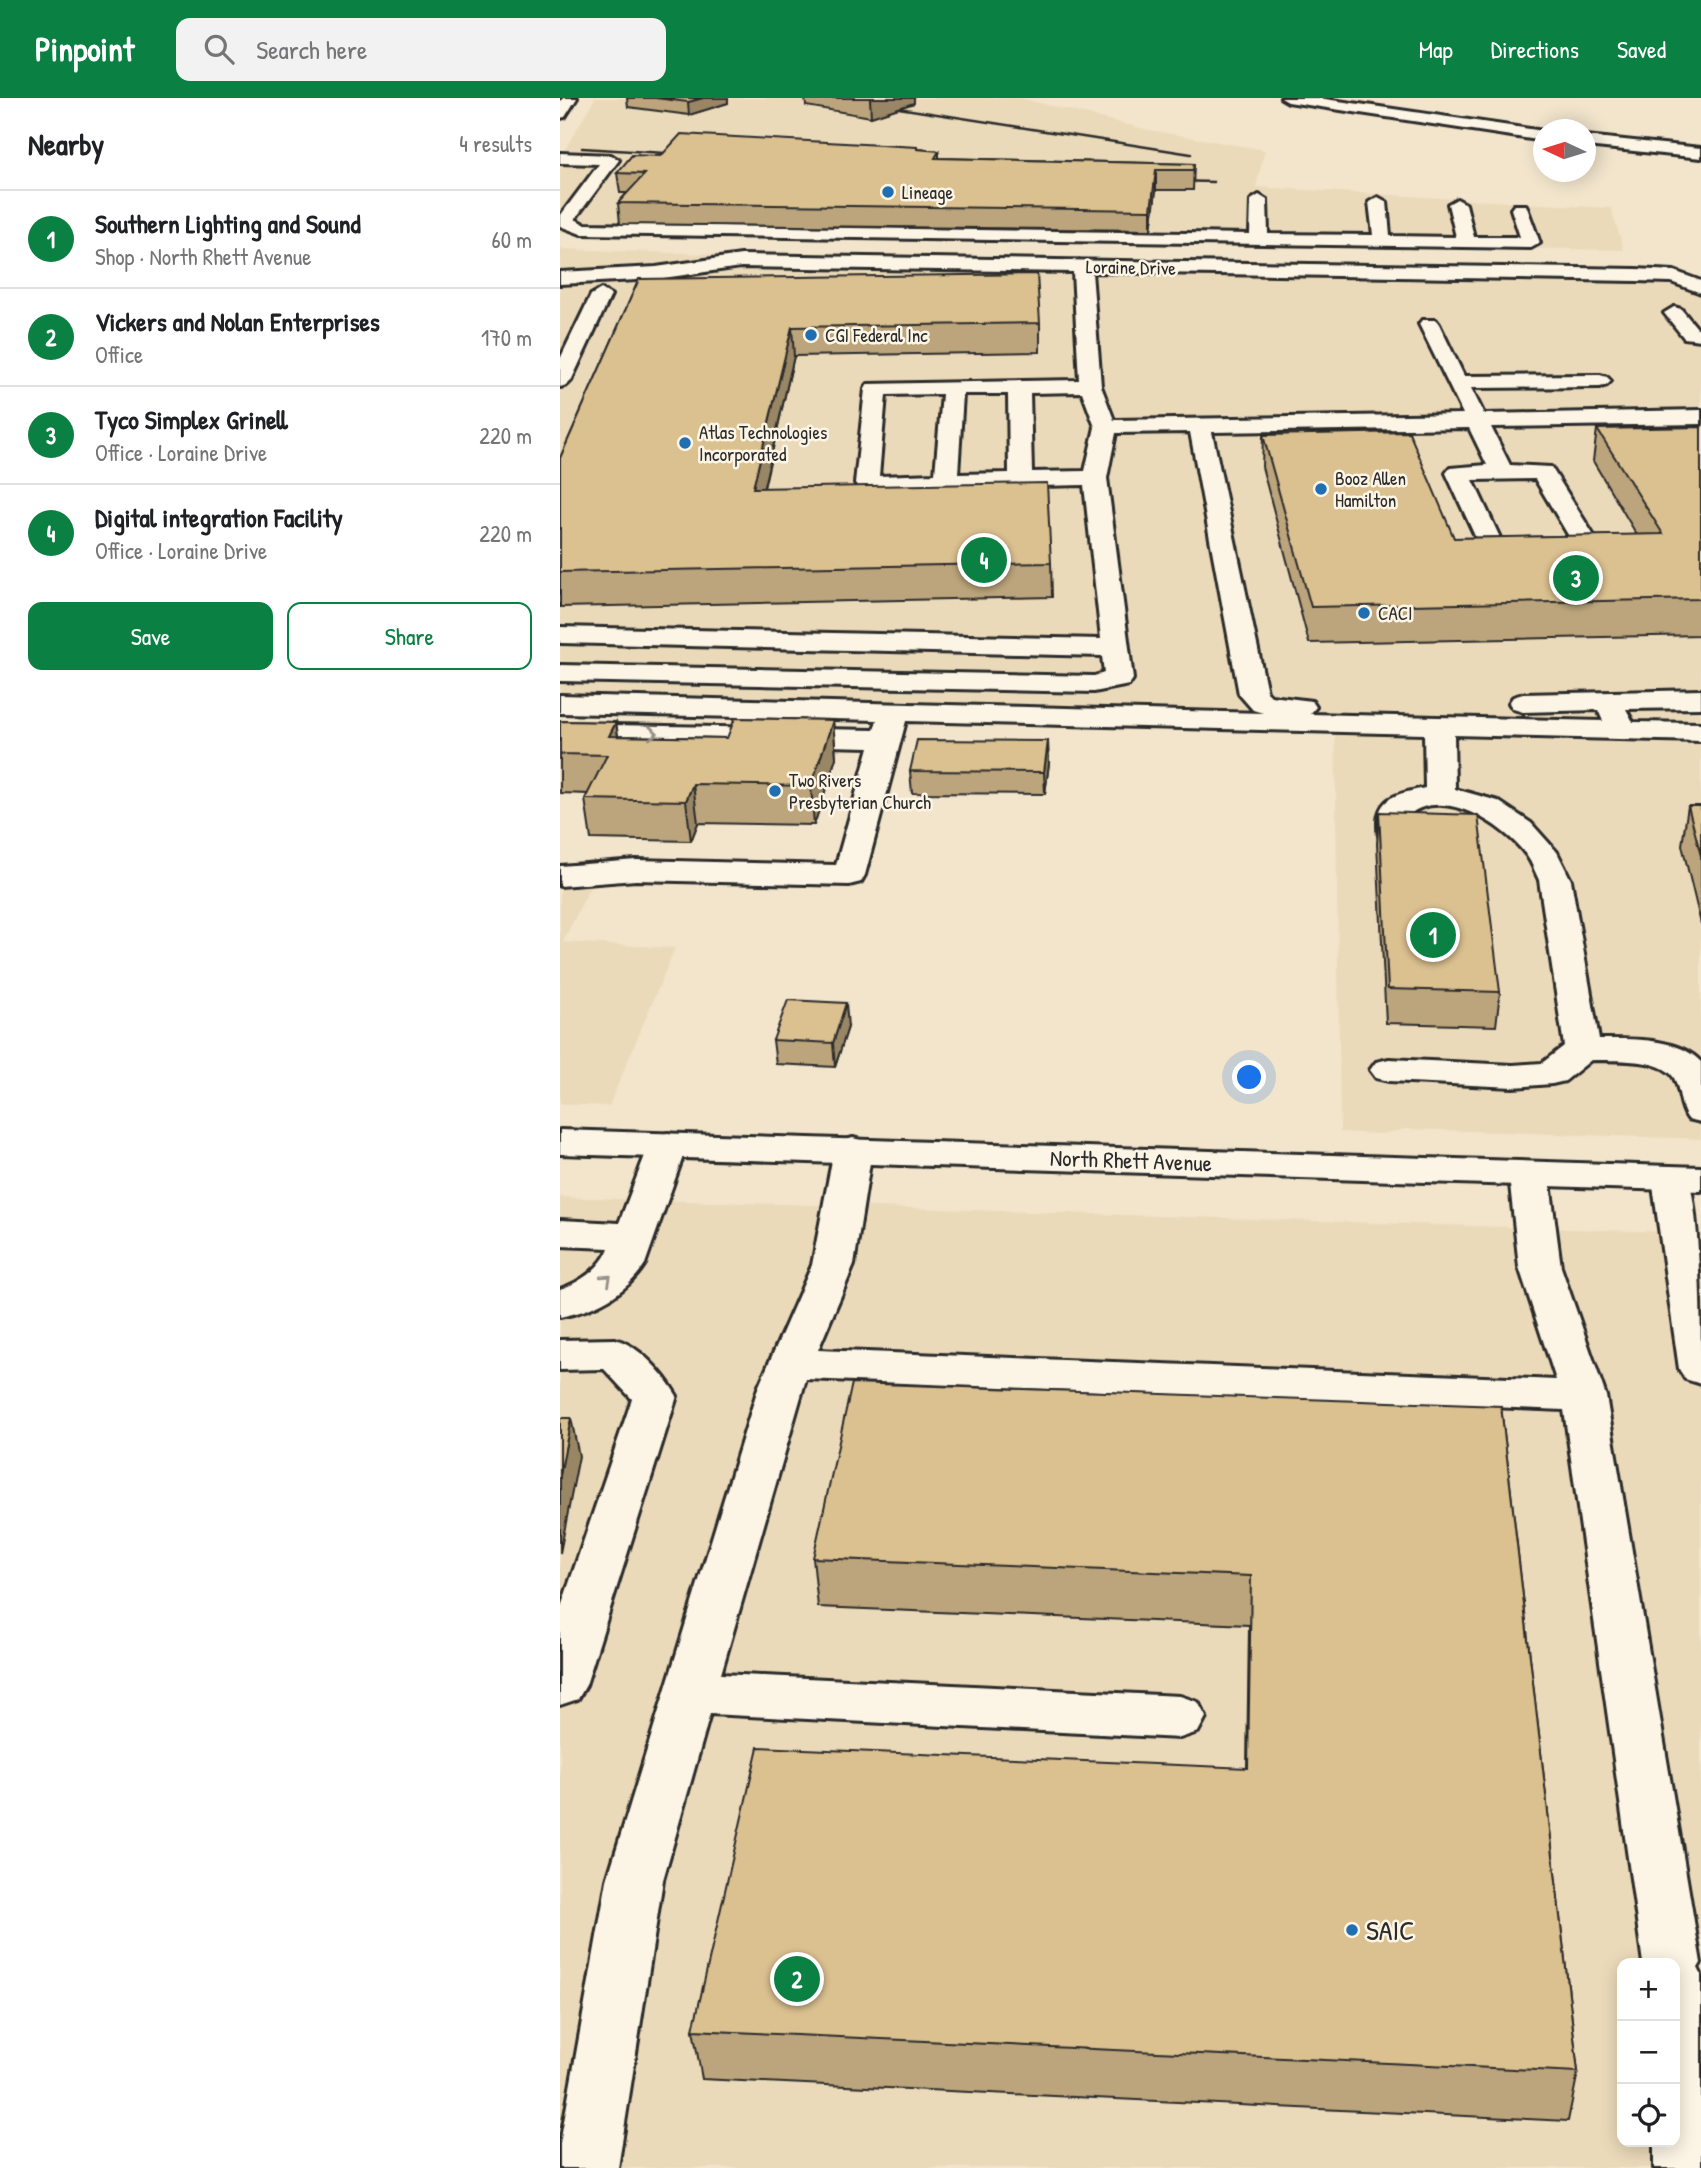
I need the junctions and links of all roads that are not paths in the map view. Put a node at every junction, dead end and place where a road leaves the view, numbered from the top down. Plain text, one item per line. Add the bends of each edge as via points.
1 (570, 98) edge
2 (1288, 98) edge
3 (560, 114) edge
4 (1533, 134) edge
5 (1596, 142) edge
6 (1701, 153) edge
7 (560, 158) edge
8 (1259, 200) dead end
9 (1378, 202) dead end
10 (1457, 204) dead end
11 (1520, 209) dead end
12 (563, 221) edge
13 (1259, 239) junction
14 (1382, 241) junction
15 (1466, 242) junction
16 (1082, 266) junction
17 (938, 277) edge
18 (560, 278) edge
19 (681, 287) edge
20 (1701, 287) edge
21 (608, 289) junction
22 (1674, 313) dead end
23 (1429, 324) dead end
24 (1698, 338) edge
25 (561, 377) edge
26 (1600, 381) dead end
27 (1090, 386) junction
28 (1019, 387) junction
29 (953, 388) junction
30 (1701, 398) edge
31 (1466, 401) junction
32 (1701, 417) edge
33 (1106, 427) junction
34 (1203, 438) junction
35 (1490, 445) junction
36 (1516, 445) dead end
37 (1463, 446) dead end
38 (1232, 450) dead end
39 (1502, 472) junction
40 (1095, 478) junction
41 (1021, 479) junction
42 (946, 481) junction
43 (1593, 555) edge
44 (1496, 557) edge
45 (560, 635) edge
46 (851, 641) junction
47 (1115, 648) junction
48 (560, 673) edge
49 (837, 678) junction
50 (1701, 699) edge
51 (1608, 701) junction
52 (560, 704) edge
53 (827, 710) junction
54 (1439, 725) junction
55 (890, 726) junction
56 (1622, 730) junction
57 (560, 731) edge
58 (1701, 732) edge
59 (1440, 794) junction
60 (1394, 838) edge
61 (560, 876) edge
62 (1583, 1049) junction
63 (1389, 1070) dead end
64 (1701, 1111) edge
65 (560, 1142) edge
66 (668, 1145) junction
67 (853, 1150) junction
68 (1529, 1175) junction
69 (1686, 1179) edge
70 (560, 1233) edge
71 (636, 1236) junction
72 (560, 1303) edge
73 (1696, 1310) edge
74 (560, 1355) edge
75 (790, 1364) junction
76 (1701, 1369) edge
77 (1584, 1396) junction
78 (560, 1685) edge
79 (690, 1693) junction
80 (1180, 1717) dead end
81 (1671, 1958) edge
82 (1680, 2013) edge
83 (560, 2164) edge
84 (584, 2168) edge
85 (1685, 2168) edge

1 - 3 street
2 - 4 street
5 - 6 street
7 - 12 street via 611,160
8 - 13 street
9 - 14 street
10 - 15 street
11 - 15 street via 1531,243
12 - 13 street via 581,229
13 - 14 street
14 - 15 street
16 - 20 street, Loraine Drive via 1674,276
16 - 21 street, Loraine Drive via 741,261
16 - 27 street via 1077,288
17 - 19 street via 720,276 691,279
18 - 21 street, Loraine Drive
21 - 25 street via 580,318
22 - 24 street
23 - 31 street
26 - 31 street
27 - 28 street
27 - 33 street
28 - 29 street
28 - 41 street
29 - 42 street
29 - 42 street via 876,389 867,483
30 - 31 street
31 - 32 street
31 - 34 street
31 - 35 street
33 - 34 street
33 - 40 street
34 - 38 street
34 - 51 street via 1253,694 1263,704 1283,708
35 - 36 street
35 - 37 street
35 - 39 street
39 - 43 street via 1543,472
39 - 44 street via 1458,473
40 - 41 street
40 - 47 street
41 - 42 street
45 - 46 street
46 - 47 street
46 - 49 street
47 - 49 street via 1119,679 1094,684
48 - 49 street
49 - 53 street
50 - 51 street
51 - 56 street
52 - 53 street
53 - 55 street
54 - 55 street
54 - 56 street
54 - 59 street
57 -> 55 street
55 - 61 street via 849,875 636,870
56 - 58 street
59 - 60 street via 1407,802 1394,811
59 - 62 street via 1487,808 1520,830 1541,852 1555,880
62 - 63 street via 1552,1073 1513,1076
62 - 64 street via 1654,1053 1683,1065 1697,1088
65 - 66 street, North Rhett Avenue
66 - 67 street, North Rhett Avenue
66 - 71 street
67 - 68 street, North Rhett Avenue
67 - 75 street via 833,1265
68 - 69 street, North Rhett Avenue
68 - 77 street via 1540,1267
69 - 73 street
70 - 71 street
72 -> 71 street via 595,1290 624,1264
73 - 76 street
74 - 78 street via 615,1354 655,1396
75 - 77 street
75 - 79 street
77 - 81 street
79 - 80 street
79 - 84 street via 635,1880
82 - 85 street
83 - 84 street

